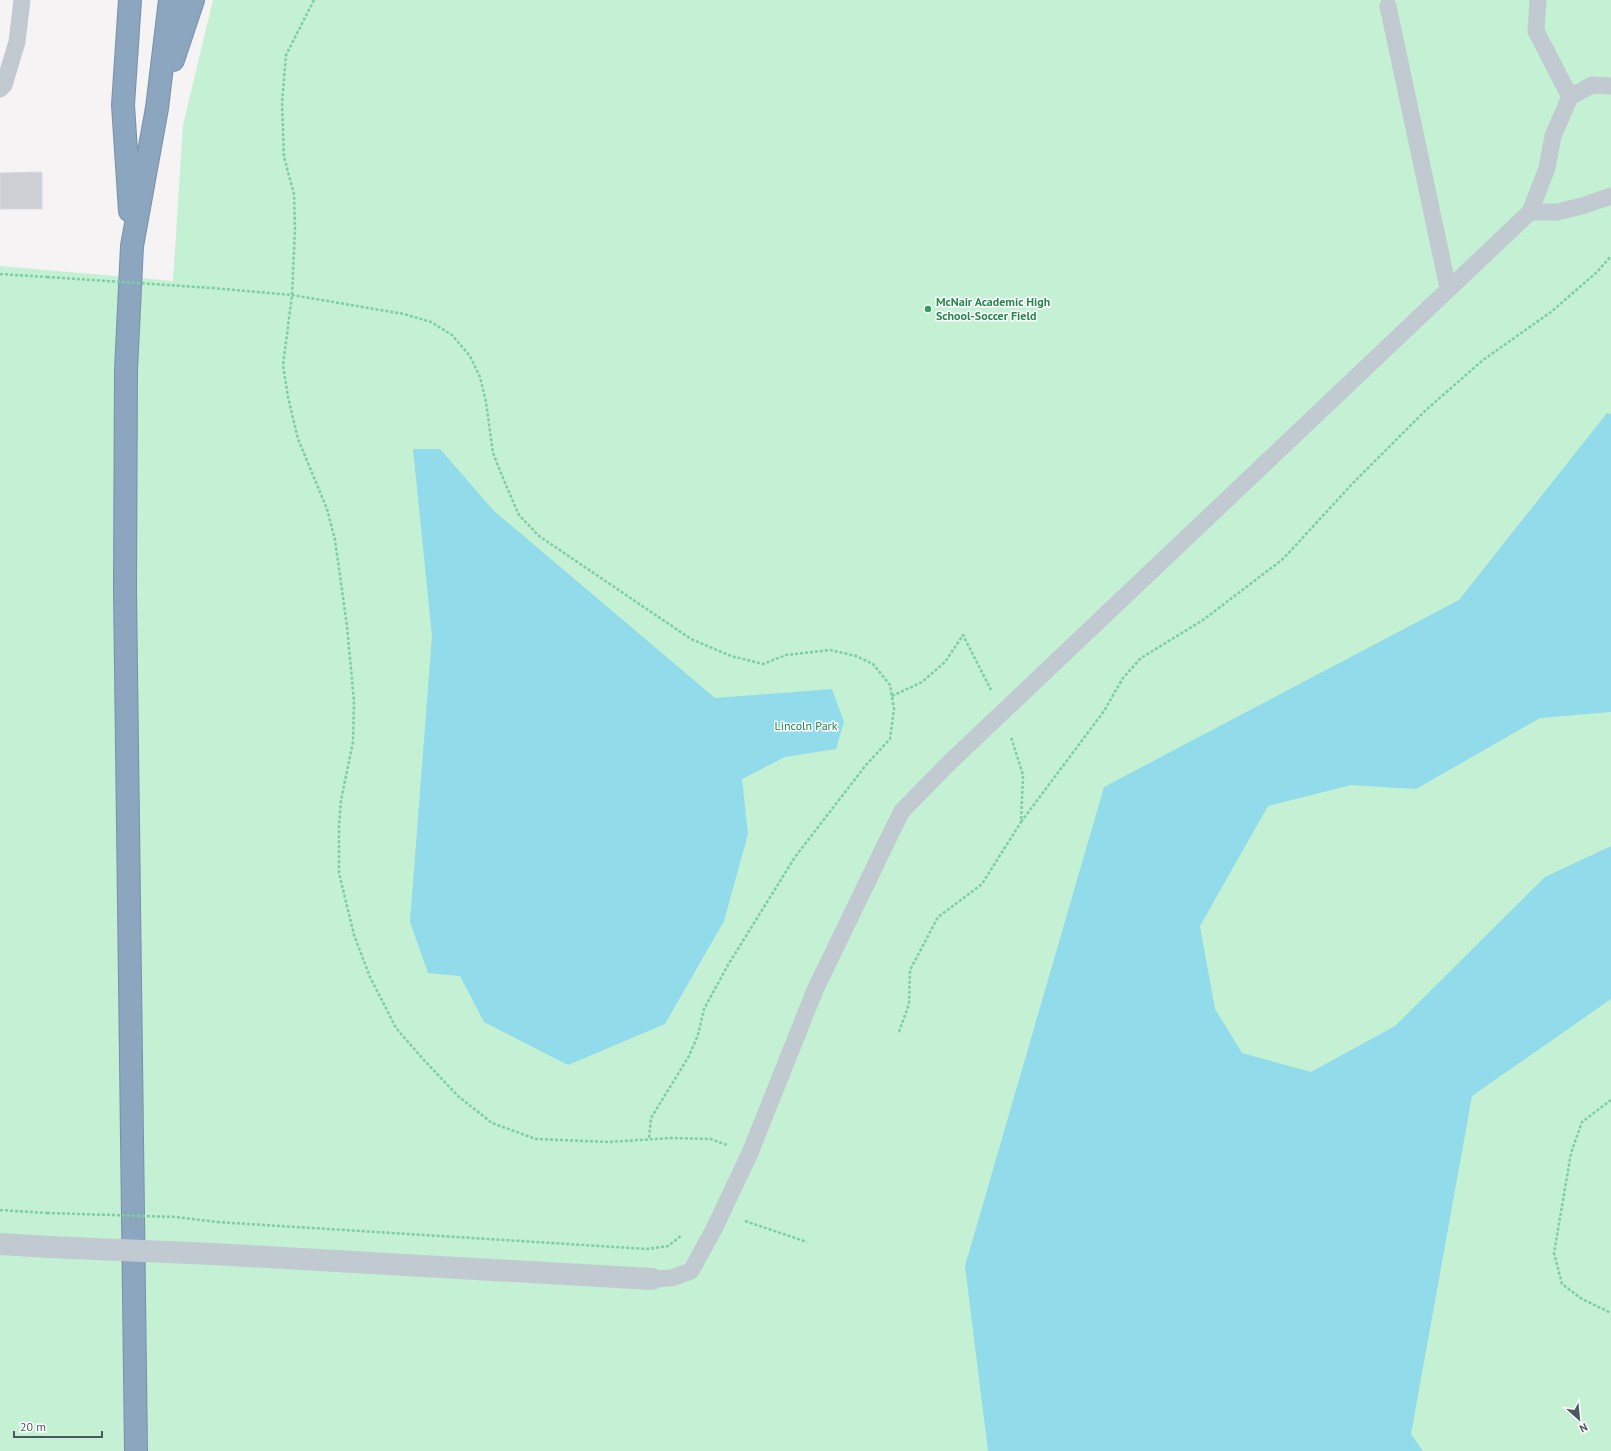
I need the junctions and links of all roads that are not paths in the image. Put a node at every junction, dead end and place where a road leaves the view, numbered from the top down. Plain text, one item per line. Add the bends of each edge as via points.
1 (22, 0) edge
2 (130, 0) edge
3 (170, 0) edge
4 (192, 0) edge
5 (1538, 0) edge
6 (1388, 6) dead end
7 (1611, 86) edge
8 (0, 88) edge
9 (1570, 97) junction
10 (157, 108) junction
11 (1611, 196) edge
12 (1530, 212) junction
13 (132, 246) junction
14 (1448, 288) junction
15 (0, 1244) edge
16 (652, 1279) joint
17 (136, 1451) edge

1 - 8 lane via 17,42 4,85
2 - 13 highway via 123,105
3 - 10 highway
4 - 10 highway
5 - 9 lane via 1536,31
6 - 14 lane
7 - 9 lane via 1592,86
9 - 12 lane via 1553,136 1547,168
10 - 13 highway
11 - 12 lane via 1557,212
12 - 14 lane
13 - 17 highway via 126,370 124,539
14 - 16 lane via 948,764 902,811 815,990 750,1153 722,1213 691,1271 672,1278
15 - 16 street, bridge

